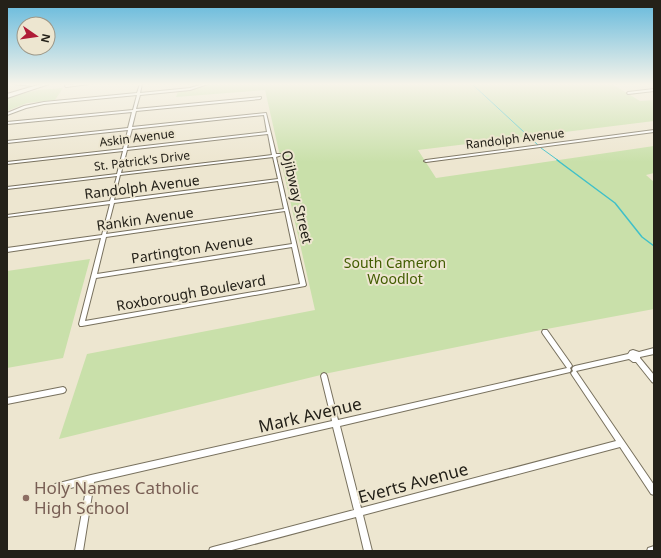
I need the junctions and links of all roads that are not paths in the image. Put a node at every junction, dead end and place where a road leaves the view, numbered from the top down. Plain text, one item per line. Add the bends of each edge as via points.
1 (17, 110) edge
2 (134, 110) joint
3 (7, 114) edge
4 (7, 123) edge
5 (130, 129) junction
6 (654, 131) edge
7 (269, 133) junction
8 (7, 142) edge
9 (125, 150) junction
10 (274, 155) junction
11 (280, 155) dead end
12 (426, 161) dead end
13 (7, 163) edge
14 (119, 174) junction
15 (280, 180) junction
16 (7, 188) edge
17 (112, 202) junction
18 (285, 210) junction
19 (7, 216) edge
20 (104, 236) junction
21 (294, 244) junction
22 (7, 250) edge
23 (94, 276) junction
24 (303, 285) joint
25 (545, 332) dead end
26 (654, 351) edge
27 (635, 357) junction
28 (571, 370) junction
29 (324, 376) dead end
30 (654, 380) edge
31 (63, 390) dead end
32 (7, 401) edge
33 (336, 423) junction
34 (622, 443) junction
35 (91, 479) junction
36 (58, 487) dead end
37 (654, 491) edge
38 (358, 513) junction
39 (654, 550) edge
40 (79, 551) edge
41 (213, 551) edge
42 (368, 551) edge
43 (651, 551) edge

1 - 3 street
2 - 4 street
2 - 5 street
5 - 7 street, Ojibway Street via 265,114
5 - 8 street
5 - 9 street
6 - 12 street, Randolph Avenue
7 - 9 street, Askin Avenue
7 - 10 street, Ojibway Street
9 - 13 street, Askin Avenue
9 - 14 street
10 - 11 street, St. Patrick's Drive
10 - 14 street, St. Patrick's Drive
10 - 15 street, Ojibway Street
14 - 16 street, St. Patrick's Drive
14 - 17 street
15 - 17 street, Randolph Avenue
15 - 18 street, Ojibway Street
17 - 19 street, Randolph Avenue
17 - 20 street
18 - 20 street, Rankin Avenue
18 - 21 street, Ojibway Street
20 - 22 street, Rankin Avenue
20 - 23 street
21 - 23 street, Partington Avenue
21 - 24 street, Ojibway Street
23 - 24 street, Roxborough Boulevard via 82,324
25 - 28 street
26 - 27 street, Mark Avenue
27 - 28 street, Mark Avenue
27 - 30 street
28 - 33 street, Mark Avenue
28 - 34 street
29 - 33 street
31 - 32 street
33 - 35 street, Mark Avenue
33 - 38 street
34 - 37 street
34 - 38 street, Everts Avenue
35 - 36 street, Mark Avenue
35 - 40 street
38 - 41 street, Everts Avenue
38 - 42 street
39 - 43 street

